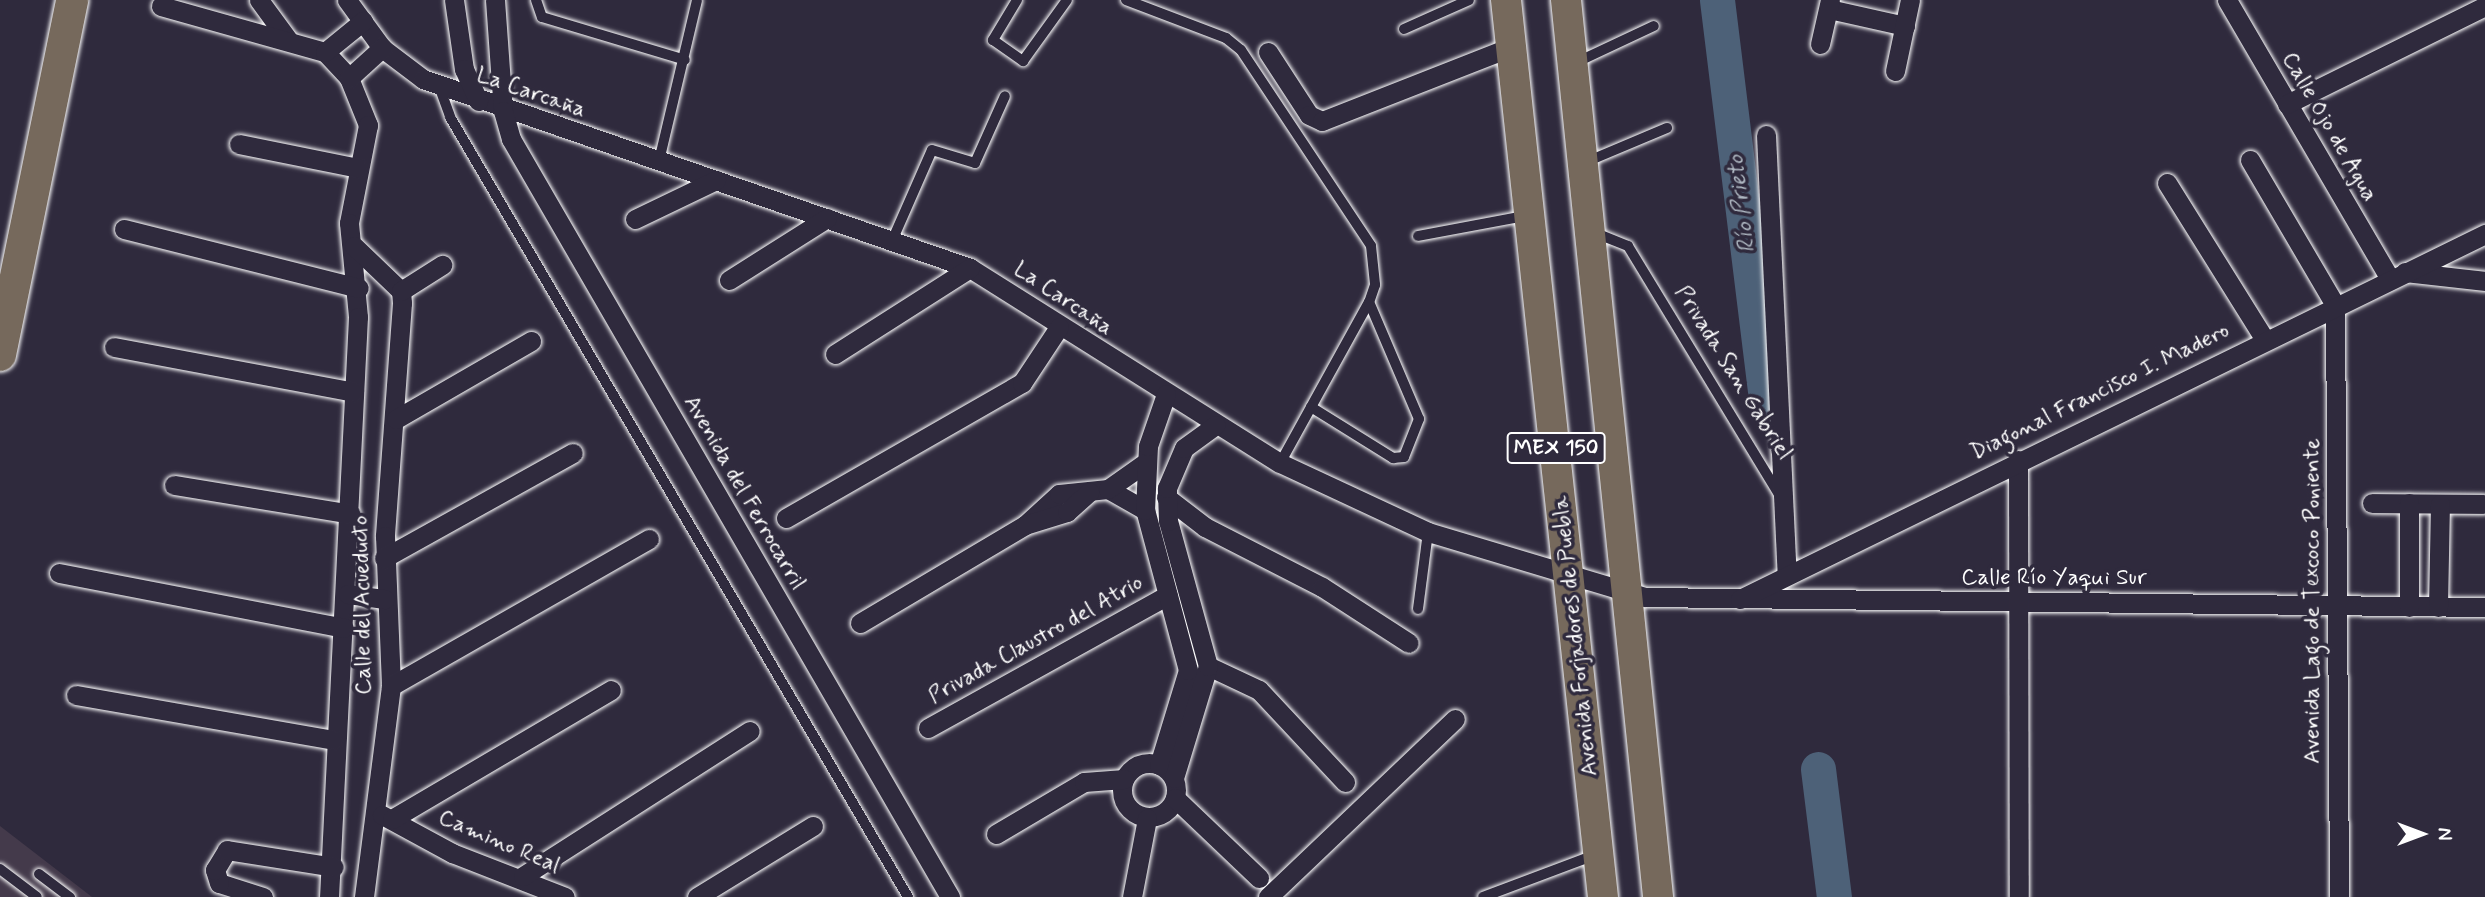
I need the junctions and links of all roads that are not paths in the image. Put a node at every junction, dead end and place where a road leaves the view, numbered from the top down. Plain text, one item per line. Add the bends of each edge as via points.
1 (72, 0) edge
2 (259, 0) edge
3 (347, 0) edge
4 (454, 0) edge
5 (495, 0) edge
6 (536, 0) edge
7 (697, 0) edge
8 (1017, 0) edge
9 (1067, 0) edge
10 (1126, 0) edge
11 (1469, 0) edge
12 (1506, 0) edge
13 (1566, 0) edge
14 (1910, 0) edge
15 (2227, 0) edge
16 (1830, 4) edge
17 (161, 6) dead end
18 (2485, 6) edge
19 (363, 22) junction
20 (1654, 26) dead end
21 (1905, 26) junction
22 (1404, 29) dead end
23 (289, 41) junction
24 (1820, 44) dead end
25 (1511, 47) junction
26 (382, 48) junction
27 (1268, 51) dead end
28 (325, 52) junction
29 (685, 60) junction
30 (1572, 64) junction
31 (1895, 71) dead end
32 (349, 78) junction
33 (447, 88) junction
34 (1005, 96) dead end
35 (478, 101) junction
36 (2287, 104) junction
37 (503, 111) junction
38 (1667, 128) dead end
39 (1766, 135) dead end
40 (239, 144) dead end
41 (2250, 160) dead end
42 (658, 162) junction
43 (1583, 163) junction
44 (358, 168) junction
45 (716, 180) junction
46 (2167, 183) dead end
47 (1530, 215) junction
48 (827, 218) junction
49 (635, 219) dead end
50 (124, 229) dead end
51 (1589, 232) junction
52 (2485, 234) edge
53 (1419, 236) dead end
54 (892, 241) junction
55 (354, 246) junction
56 (442, 265) dead end
57 (970, 268) junction
58 (2397, 276) junction
59 (729, 279) dead end
60 (2485, 281) edge
61 (359, 288) junction
62 (401, 291) junction
63 (1369, 302) junction
64 (2335, 305) junction
65 (1059, 327) junction
66 (2264, 338) junction
67 (531, 341) dead end
68 (114, 347) dead end
69 (835, 354) dead end
70 (0, 355) edge
71 (354, 393) junction
72 (1166, 394) junction
73 (1311, 407) junction
74 (396, 419) junction
75 (1216, 425) junction
76 (573, 453) dead end
77 (2018, 460) junction
78 (1145, 463) junction
79 (1280, 463) junction
80 (174, 485) dead end
81 (1099, 491) junction
82 (1780, 496) junction
83 (1166, 497) junction
84 (2372, 503) dead end
85 (2409, 503) junction
86 (2440, 504) junction
87 (2483, 504) dead end
88 (1145, 510) junction
89 (351, 514) junction
90 (786, 518) dead end
91 (1205, 527) junction
92 (1428, 532) junction
93 (649, 539) dead end
94 (1174, 542) junction
95 (384, 558) junction
96 (59, 573) dead end
97 (1787, 573) junction
98 (1571, 574) junction
99 (1625, 591) junction
100 (348, 594) junction
101 (1168, 595) junction
102 (385, 599) junction
103 (1739, 600) junction
104 (2020, 603) junction
105 (2337, 604) junction
106 (2409, 607) junction
107 (2438, 607) junction
108 (2485, 607) edge
109 (1418, 609) dead end
110 (860, 623) dead end
111 (344, 628) junction
112 (1409, 643) dead end
113 (1208, 666) junction
114 (391, 685) junction
115 (611, 690) dead end
116 (76, 695) dead end
117 (1455, 719) dead end
118 (928, 727) dead end
119 (750, 731) dead end
120 (333, 740) junction
121 (1167, 771) junction
122 (1124, 779) junction
123 (1345, 782) dead end
124 (1175, 798) junction
125 (385, 816) junction
126 (1147, 818) junction
127 (813, 826) dead end
128 (996, 834) dead end
129 (1599, 854) junction
130 (334, 867) junction
131 (0, 869) edge
132 (39, 874) dead end
133 (523, 876) junction
134 (1259, 878) dead end
135 (37, 897) edge
136 (71, 897) edge
137 (263, 897) edge
138 (329, 897) edge
139 (364, 897) edge
140 (565, 897) edge
141 (697, 897) edge
142 (908, 897) edge
143 (950, 897) edge
144 (1132, 897) edge
145 (1268, 897) edge
146 (1483, 897) edge
147 (1603, 897) edge
148 (1658, 897) edge
149 (2020, 897) edge
150 (2339, 897) edge

1 - 70 highway
2 - 23 street
3 - 19 street
4 - 35 street via 464,69
5 - 37 street, Avenida del Ferrocarril
6 - 29 lane via 542,18
7 - 29 lane
8 - 9 lane via 993,40 1023,61
10 - 63 lane via 1226,38 1255,67 1371,246 1375,285
11 - 22 lane
12 - 25 main road, Avenida Forjadores de Puebla / MEX 150
13 - 30 main road, MEX 150
14 - 21 street
15 - 36 street, Calle Ojo de Agua
16 - 21 street
16 - 24 street
17 - 23 street
18 - 36 street
19 - 26 street
19 - 28 street
20 - 30 lane
21 - 31 street
23 - 28 street
25 - 27 street via 1322,121 1309,115
25 - 47 main road, Avenida Forjadores de Puebla / MEX 150
26 - 32 street
26 - 33 street
28 - 32 street, Calle del Acueducto
29 - 42 lane
30 - 43 main road, MEX 150
32 - 44 street, Calle del Acueducto via 368,125
33 - 35 street, La Carcaña
33 - 142 lane via 450,117
34 - 54 lane via 975,163 932,150
35 - 37 street, La Carcaña
36 - 58 street, Calle Ojo de Agua
37 - 42 street, La Carcaña
37 - 143 street, Avenida del Ferrocarril via 511,139
38 - 43 lane
39 - 82 street
40 - 44 street
41 - 64 street
42 - 45 street, La Carcaña
43 - 51 main road, MEX 150
44 - 55 street, Calle del Acueducto via 349,223
45 - 48 street, La Carcaña
45 - 49 street
46 - 66 street
47 - 53 lane
47 - 98 main road, Avenida Forjadores de Puebla / MEX 150
48 - 54 street, La Carcaña
48 - 59 street
50 - 61 street
51 - 82 lane, Privada San Gabriel via 1628,246
51 - 99 main road, MEX 150
52 - 58 street, Diagonal Francisco I. Madero
54 - 57 street, La Carcaña
55 - 61 street, Calle del Acueducto
55 - 62 street
56 - 62 street
57 - 65 street, La Carcaña
57 - 69 street
58 - 60 street
58 - 64 street, Diagonal Francisco I. Madero
61 - 71 street, Calle del Acueducto
62 - 74 street, Calle del Acueducto
63 - 73 lane
63 - 73 lane via 1419,419 1404,457 1393,458
64 - 66 street, Diagonal Francisco I. Madero
64 - 105 street, Avenida Lago de Texcoco Poniente
65 - 72 street, La Carcaña
65 - 90 street via 1022,383
66 - 77 street, Diagonal Francisco I. Madero
67 - 74 street
68 - 71 street
71 - 89 street, Calle del Acueducto
72 - 75 street, La Carcaña
72 - 78 street
73 - 79 lane
74 - 95 street, Calle del Acueducto
75 - 79 street, La Carcaña
75 - 83 street via 1185,448
76 - 95 street
77 - 97 street, Diagonal Francisco I. Madero
77 - 104 street
78 - 81 street
78 - 88 street
79 - 92 street, La Carcaña
80 - 89 street
81 - 88 street
81 - 110 street via 1061,516 1025,525
82 - 97 street, Privada San Gabriel
83 - 91 street
83 - 94 street
84 - 85 street
85 - 86 street
85 - 106 street
86 - 87 street
86 - 107 street
88 - 101 street
89 - 100 street, Calle del Acueducto
91 - 94 street
91 - 112 street via 1322,587
92 - 98 street, La Carcaña
92 - 109 lane
93 - 114 street
94 - 113 street
95 - 102 street, Calle del Acueducto
96 - 111 street
97 - 103 street, Diagonal Francisco I. Madero
98 - 99 street, La Carcaña
98 - 129 main road, Avenida Forjadores de Puebla / MEX 150
99 - 103 street, Calle Río Yaqui Sur via 1675,601
99 - 148 main road, MEX 150
100 - 102 street
100 - 111 street, Calle del Acueducto
101 - 118 street, Privada Claustro del Atrio
101 - 121 street via 1188,670
102 - 114 street, Calle del Acueducto
103 - 104 street, Calle Río Yaqui Sur
104 - 105 street, Calle Río Yaqui Sur
104 - 149 street
105 - 106 street, Calle Río Yaqui Sur
105 - 150 street, Avenida Lago de Texcoco Poniente
106 - 107 street, Calle Río Yaqui Sur
107 - 108 street, Calle Río Yaqui Sur
111 - 120 street, Calle del Acueducto
113 - 121 street
113 - 123 street via 1259,690
114 - 125 street, Calle del Acueducto
115 - 125 street
116 - 120 street via 160,715
117 - 145 street
119 - 133 street
120 - 130 street, Calle del Acueducto
121 - 122 street via 1143,763
121 - 124 street
122 - 126 street via 1125,805
122 - 128 street via 1071,787
124 - 126 street via 1165,813
124 - 134 street
125 - 133 street, Camino Real via 452,853
125 - 139 street, Calle del Acueducto
126 - 144 street
127 - 141 street
129 - 146 lane
129 - 147 main road, Avenida Forjadores de Puebla / MEX 150
130 - 137 street via 227,850 215,870 219,883
130 - 138 street, Calle del Acueducto
131 - 135 lane
132 - 136 lane
133 - 140 street, Camino Real

